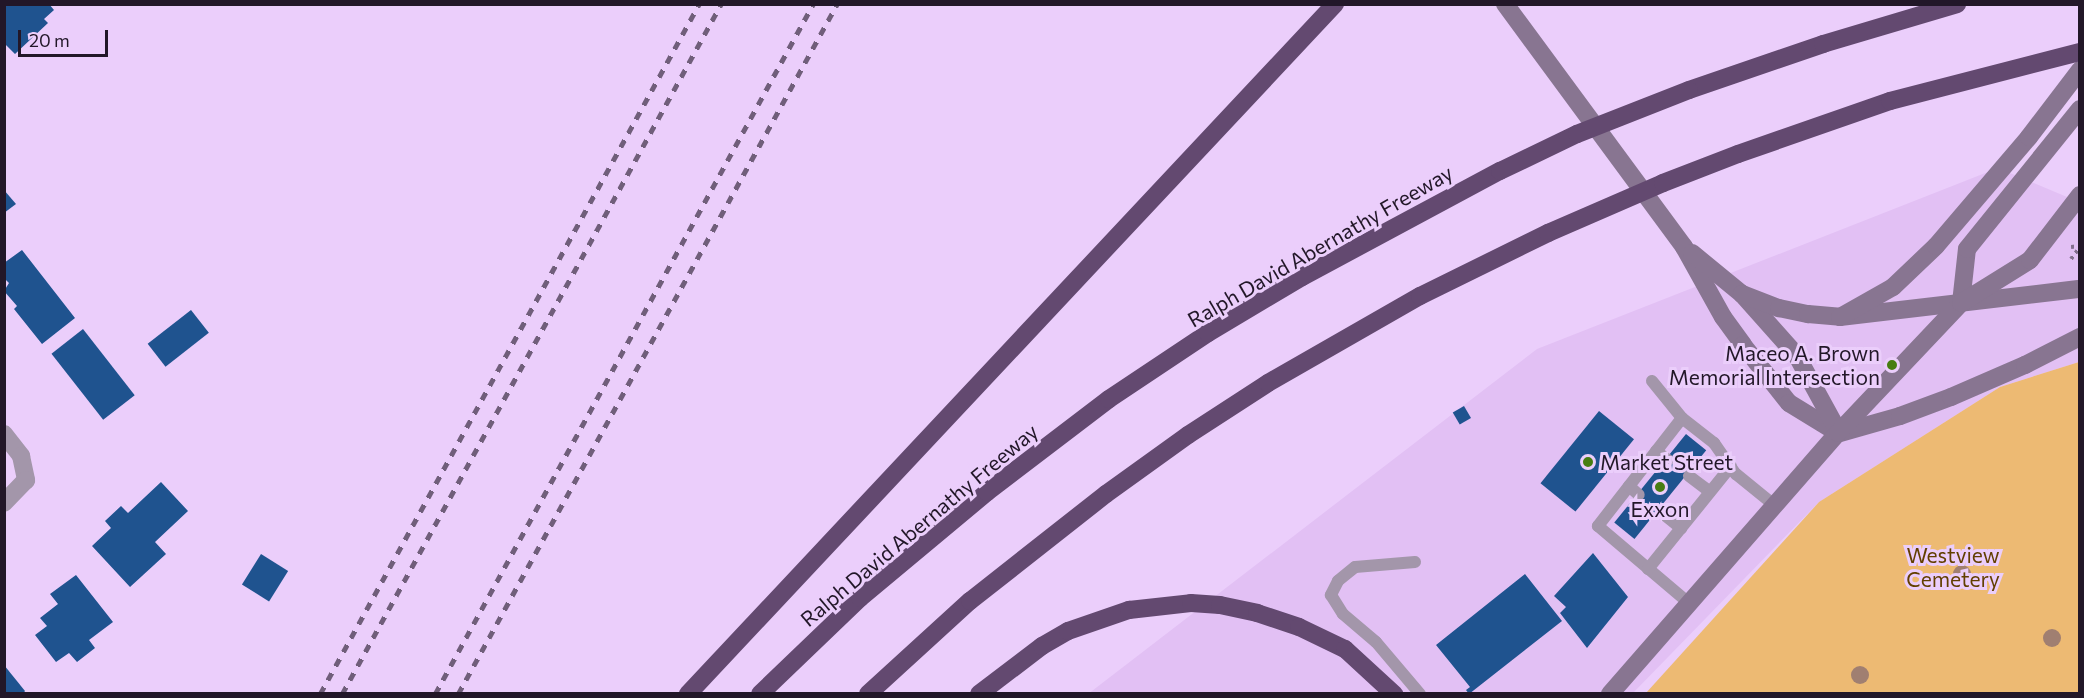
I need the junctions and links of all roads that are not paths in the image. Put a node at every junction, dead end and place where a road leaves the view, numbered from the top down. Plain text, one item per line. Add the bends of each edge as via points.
1 (1335, 4) edge
2 (1505, 4) edge
3 (1957, 4) edge
4 (2079, 52) edge
5 (2079, 70) edge
6 (2079, 109) edge
7 (2079, 195) edge
8 (1684, 247) junction
9 (2079, 289) edge
10 (1742, 294) junction
11 (1961, 303) junction
12 (1840, 317) junction
13 (2079, 337) edge
14 (1652, 381) dead end
15 (1682, 418) junction
16 (1838, 433) junction
17 (4, 434) edge
18 (1656, 451) junction
19 (1668, 460) dead end
20 (1731, 466) junction
21 (1689, 476) dead end
22 (1629, 486) junction
23 (1710, 492) junction
24 (1639, 495) dead end
25 (4, 503) edge
26 (1774, 505) junction
27 (1661, 512) dead end
28 (1681, 528) junction
29 (1415, 562) dead end
30 (1648, 569) junction
31 (1690, 604) junction
32 (688, 693) edge
33 (760, 693) edge
34 (868, 693) edge
35 (979, 693) edge
36 (1394, 693) edge
37 (1420, 693) edge
38 (1610, 693) edge

1 - 32 highway
2 - 8 main road
3 - 33 highway, Ralph David Abernathy Freeway, bridge via 1823,44 1577,134 1302,277 1109,399 987,492 860,598
4 - 34 highway, bridge via 1890,101 1738,154 1548,233 1420,296 1188,435 970,601
5 - 12 main road via 2030,137 1936,246 1893,287
6 - 11 main road via 1966,249
7 - 11 main road via 2030,260
8 - 10 main road
8 - 16 main road via 1723,317 1789,403
9 - 11 main road
10 - 12 main road via 1779,308
10 - 16 main road via 1797,356
11 - 12 main road
11 - 16 main road
13 - 16 main road via 1951,397
14 - 15 lane
15 - 18 lane
15 - 20 lane via 1714,443
16 - 26 main road
17 - 25 street via 21,456 26,480
18 - 19 lane
18 - 22 lane
20 - 23 lane
20 - 26 lane
21 - 23 lane
22 - 24 lane
22 - 30 lane via 1598,526
23 - 28 lane
26 - 31 main road
27 - 28 lane
28 - 30 lane
29 - 37 lane via 1355,567 1338,581 1331,595 1343,614 1376,642
30 - 31 lane
31 - 38 main road
35 - 36 highway via 1068,631 1130,609 1191,603 1257,612 1299,627 1345,649

